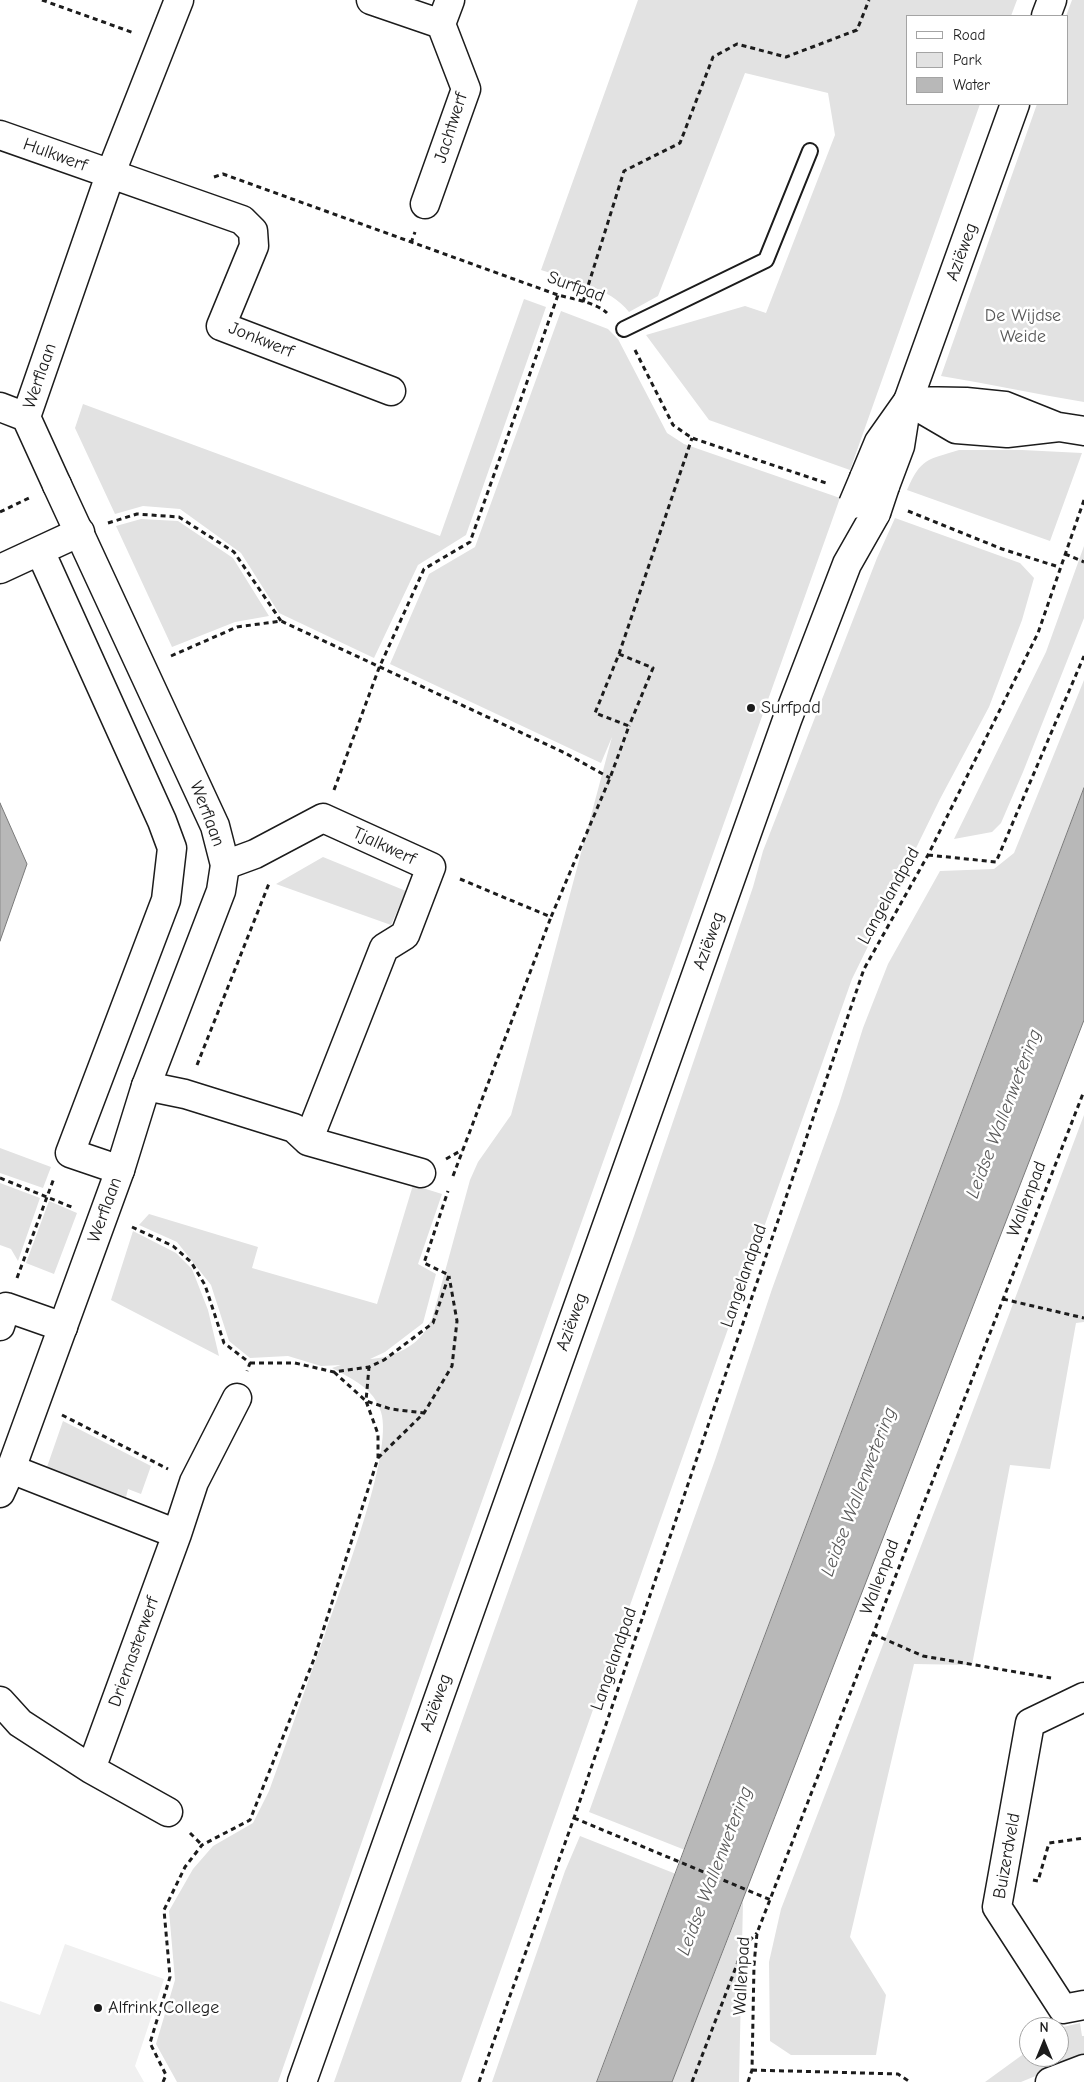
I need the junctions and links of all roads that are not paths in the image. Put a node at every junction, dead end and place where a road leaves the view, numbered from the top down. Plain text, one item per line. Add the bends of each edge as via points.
1 (178, 0) edge
2 (371, 0) edge
3 (1052, 0) edge
4 (446, 12) edge
5 (1046, 15) edge
6 (1015, 105) edge
7 (0, 135) edge
8 (810, 151) dead end
9 (110, 174) junction
10 (425, 204) dead end
11 (624, 329) road end
12 (391, 391) dead end
13 (908, 401) junction
14 (0, 407) edge
15 (26, 417) junction
16 (1071, 429) edge
17 (80, 532) junction
18 (40, 551) junction
19 (0, 569) edge
20 (225, 865) junction
21 (146, 1086) junction
22 (308, 1141) junction
23 (120, 1170) junction
24 (421, 1173) dead end
25 (3, 1317) edge
26 (63, 1327) junction
27 (237, 1399) road end
28 (6, 1481) edge
29 (177, 1534) junction
30 (1084, 1697) edge
31 (0, 1701) edge
32 (91, 1769) junction
33 (168, 1812) dead end
34 (1084, 2005) edge
35 (1084, 2069) edge
36 (302, 2082) edge
37 (1050, 2082) edge

1 - 9 street
2 - 4 street, Jachtwerf
3 - 5 street
4 - 10 street, Jachtwerf via 466,89
6 - 13 street, Aziëweg
7 - 9 street, Hulkwerf
8 - 11 lane via 766,260
9 - 12 street, Jonkwerf via 242,220 253,231 254,246 221,326
9 - 15 street, Werflaan
13 - 16 street via 1005,406
13 - 36 street, Aziëweg, bridge via 879,442 874,482 847,564 787,720
14 - 15 street
15 - 17 street, Werflaan
17 - 18 street
17 - 20 street, Werflaan via 215,826
18 - 19 street
18 - 23 street via 172,848 166,900 70,1153
20 - 21 street, Werflaan via 221,891
20 - 22 street, Tjalkwerf via 256,854 323,818 431,867 405,936 384,948
21 - 22 street via 185,1094 294,1128
21 - 23 street, Werflaan
22 - 24 street
23 - 26 street, Werflaan
25 - 26 street
26 - 28 street, Werflaan
27 - 29 street, Driemasterwerf via 194,1482
28 - 29 street
29 - 32 street, Driemasterwerf
30 - 34 street, Buizerdveld via 1030,1723 997,1907 1063,2009
31 - 32 street via 20,1723
32 - 33 street
35 - 37 street

